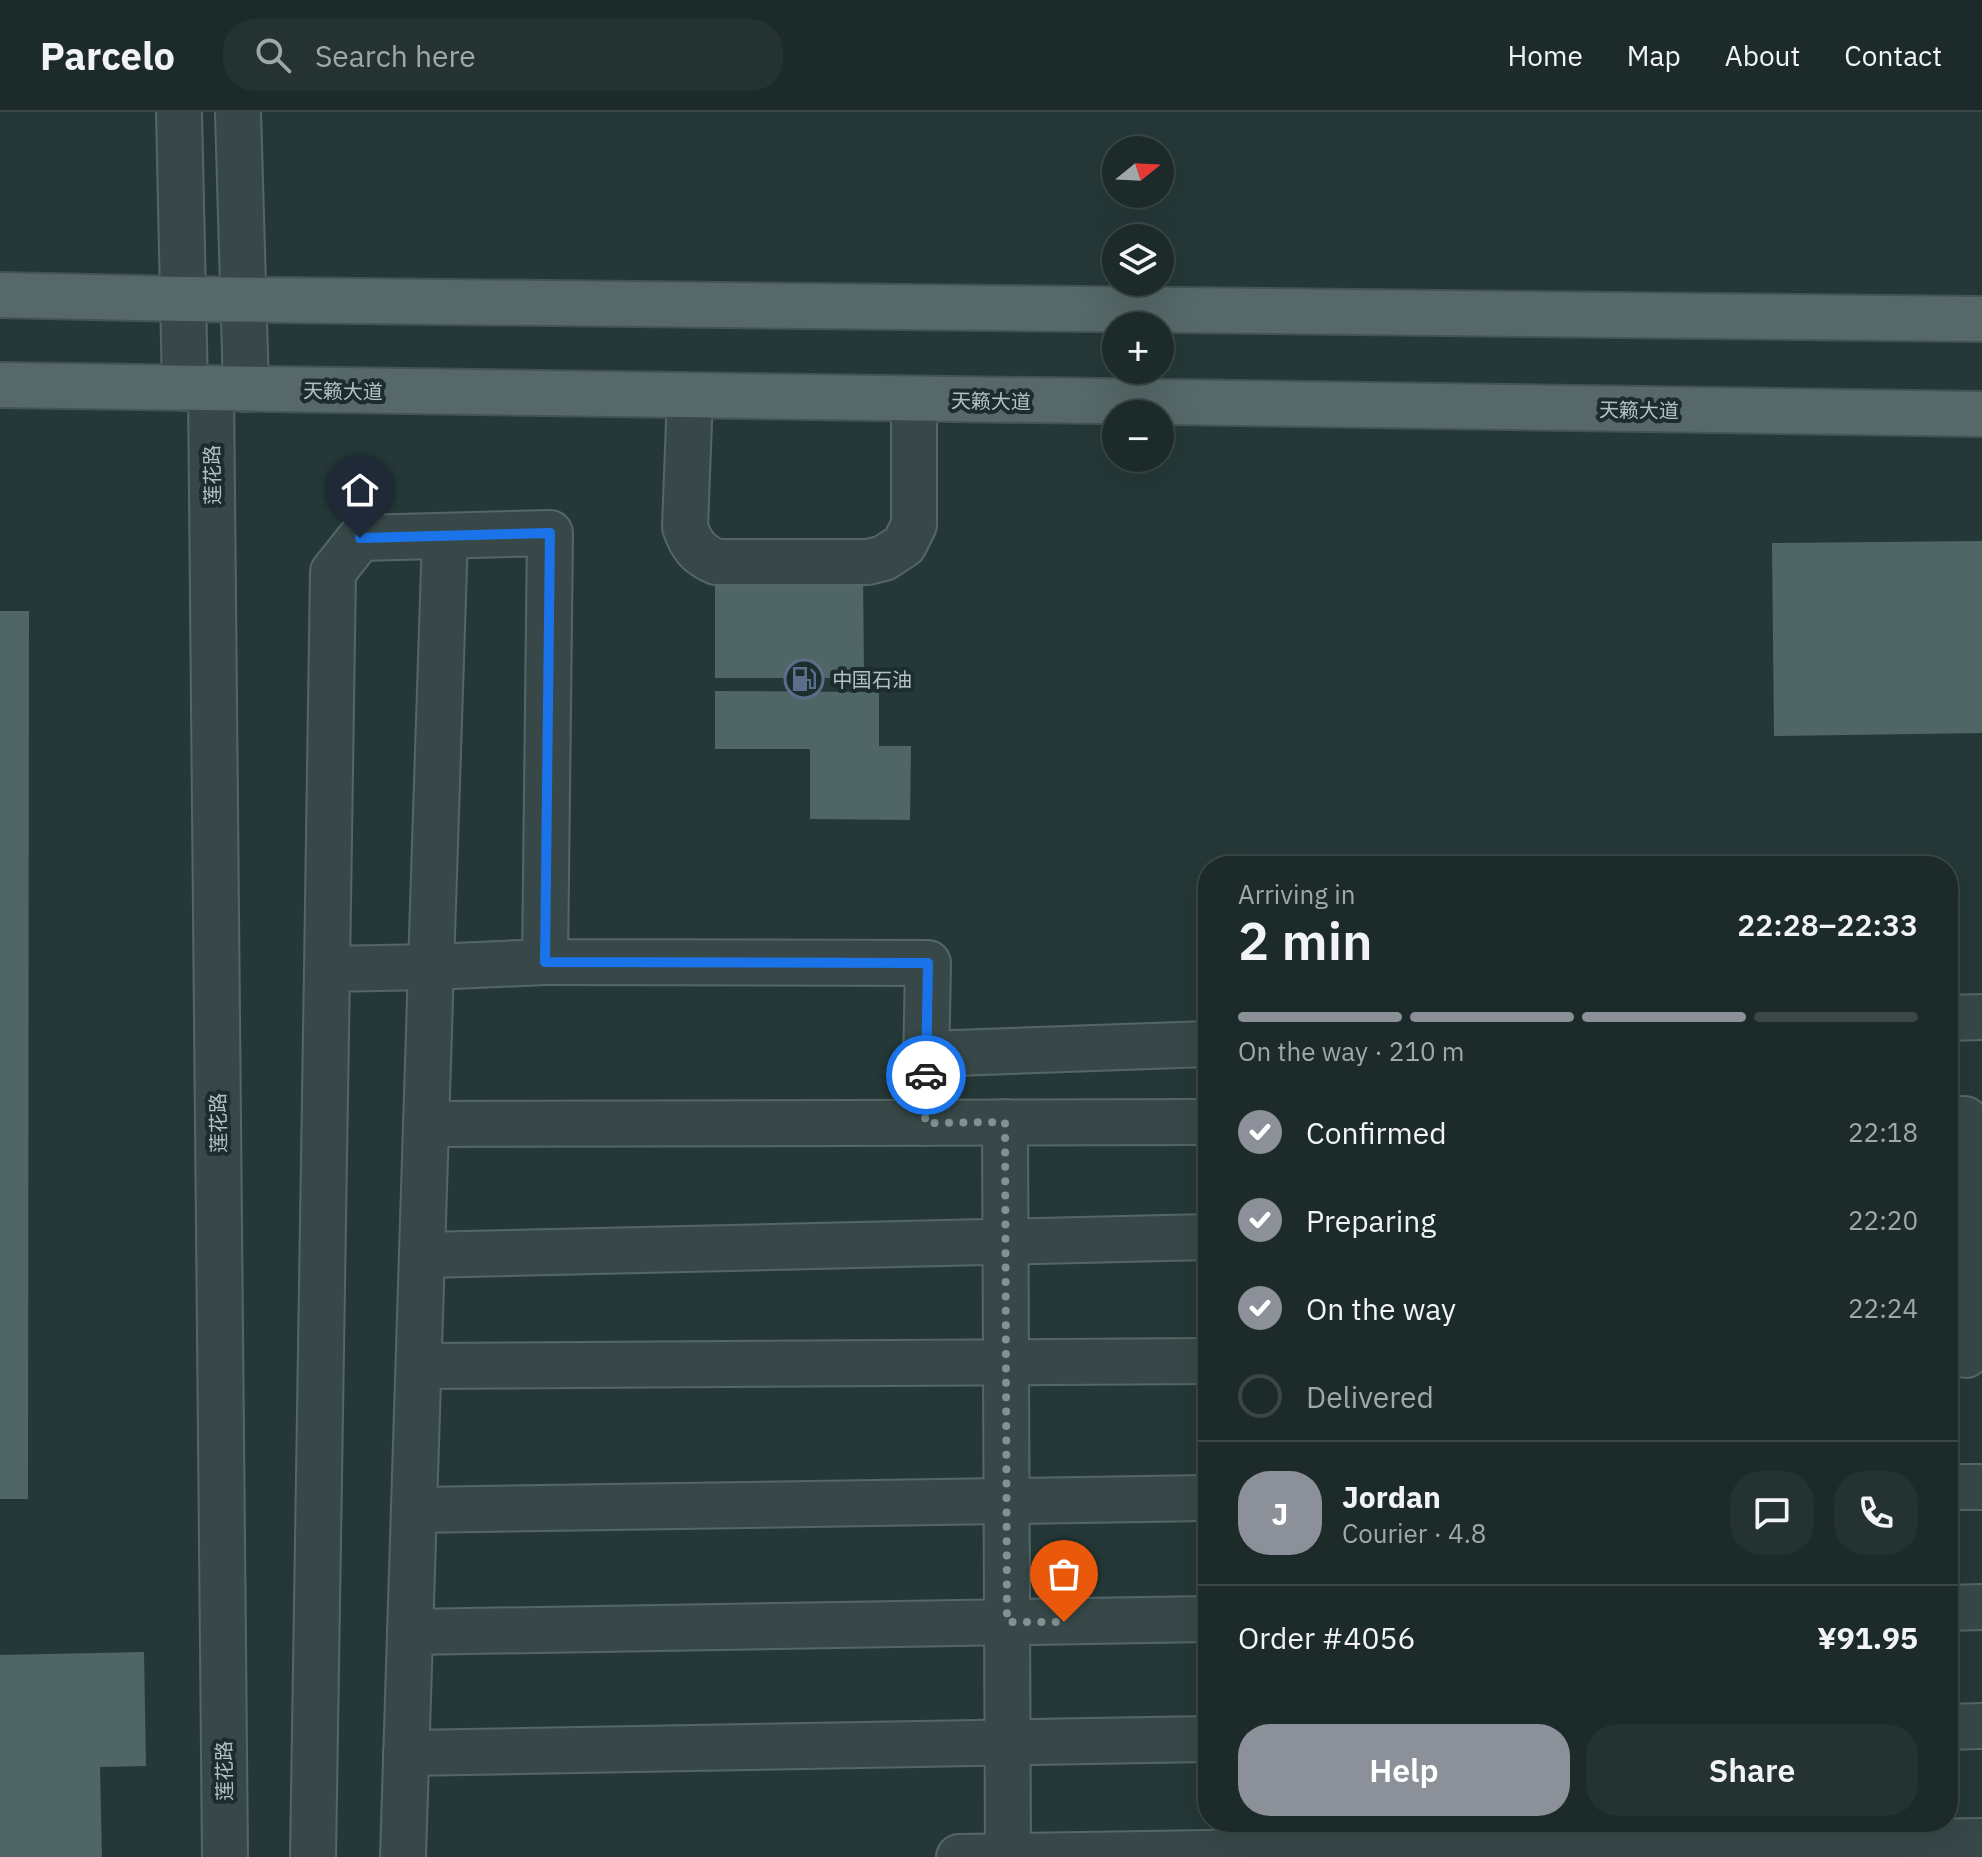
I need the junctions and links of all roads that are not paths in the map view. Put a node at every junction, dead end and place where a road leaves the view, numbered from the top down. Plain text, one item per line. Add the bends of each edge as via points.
1 (179, 112) edge
2 (238, 112) edge
3 (0, 295) edge
4 (182, 299) junction
5 (242, 299) junction
6 (1982, 319) edge
7 (0, 385) edge
8 (214, 389) junction
9 (690, 396) junction
10 (914, 400) junction
11 (1982, 414) edge
12 (445, 536) junction
13 (545, 962) junction
14 (431, 967) junction
15 (327, 969) junction
16 (1982, 1017) edge
17 (1958, 1018) edge
18 (1198, 1044) edge
19 (926, 1054) junction
20 (1958, 1119) edge
21 (1005, 1122) junction
22 (1198, 1122) edge
23 (925, 1123) junction
24 (426, 1124) junction
25 (1958, 1207) edge
26 (1198, 1237) edge
27 (1958, 1237) edge
28 (1005, 1242) junction
29 (422, 1255) junction
30 (1965, 1355) edge
31 (1198, 1361) edge
32 (1006, 1362) junction
33 (419, 1366) junction
34 (1958, 1487) edge
35 (1982, 1487) edge
36 (1198, 1498) edge
37 (1006, 1501) junction
38 (414, 1510) junction
39 (1982, 1607) edge
40 (1958, 1608) edge
41 (1198, 1619) edge
42 (1007, 1622) junction
43 (410, 1632) junction
44 (1982, 1726) edge
45 (1958, 1727) edge
46 (1198, 1739) edge
47 (1008, 1743) junction
48 (406, 1753) junction
49 (1982, 1841) edge
50 (1590, 1842) edge
51 (225, 1857) edge
52 (313, 1857) edge
53 (403, 1857) edge
54 (959, 1857) edge
55 (1008, 1857) edge

1 - 4 street, 莲花路
2 - 5 street, 莲花路
3 - 4 main road
4 - 5 main road
4 - 8 street, 莲花路
5 - 6 main road
5 - 8 street, 莲花路
7 - 8 main road, 天籁大道
8 - 9 main road, 天籁大道
8 - 51 street, 莲花路
9 - 10 main road, 天籁大道
9 - 10 street via 685,527 690,543 716,562 868,562 904,545 914,525
10 - 11 main road, 天籁大道
12 - 13 street via 550,533
12 - 14 street
12 - 15 street via 360,538 333,572
13 - 14 street
13 - 19 street via 928,963
14 - 15 street
14 - 24 street
15 - 52 street
16 - 17 street
18 - 19 street
19 - 23 street
20 - 25 street via 1965,1119
21 - 22 street
21 - 23 street
21 - 28 street
23 - 24 street
24 - 29 street
26 - 28 street
27 - 30 street
28 - 29 street
28 - 32 street
29 - 33 street
31 - 32 street
32 - 33 street
32 - 37 street
33 - 38 street
34 - 35 street
36 - 37 street
37 - 38 street
37 - 42 street
38 - 43 street
39 - 40 street
41 - 42 street
42 - 43 street
42 - 47 street
43 - 48 street
44 - 45 street
46 - 47 street
47 - 48 street
47 - 55 street
48 - 53 street
49 - 50 street
50 - 55 street
54 - 55 street

